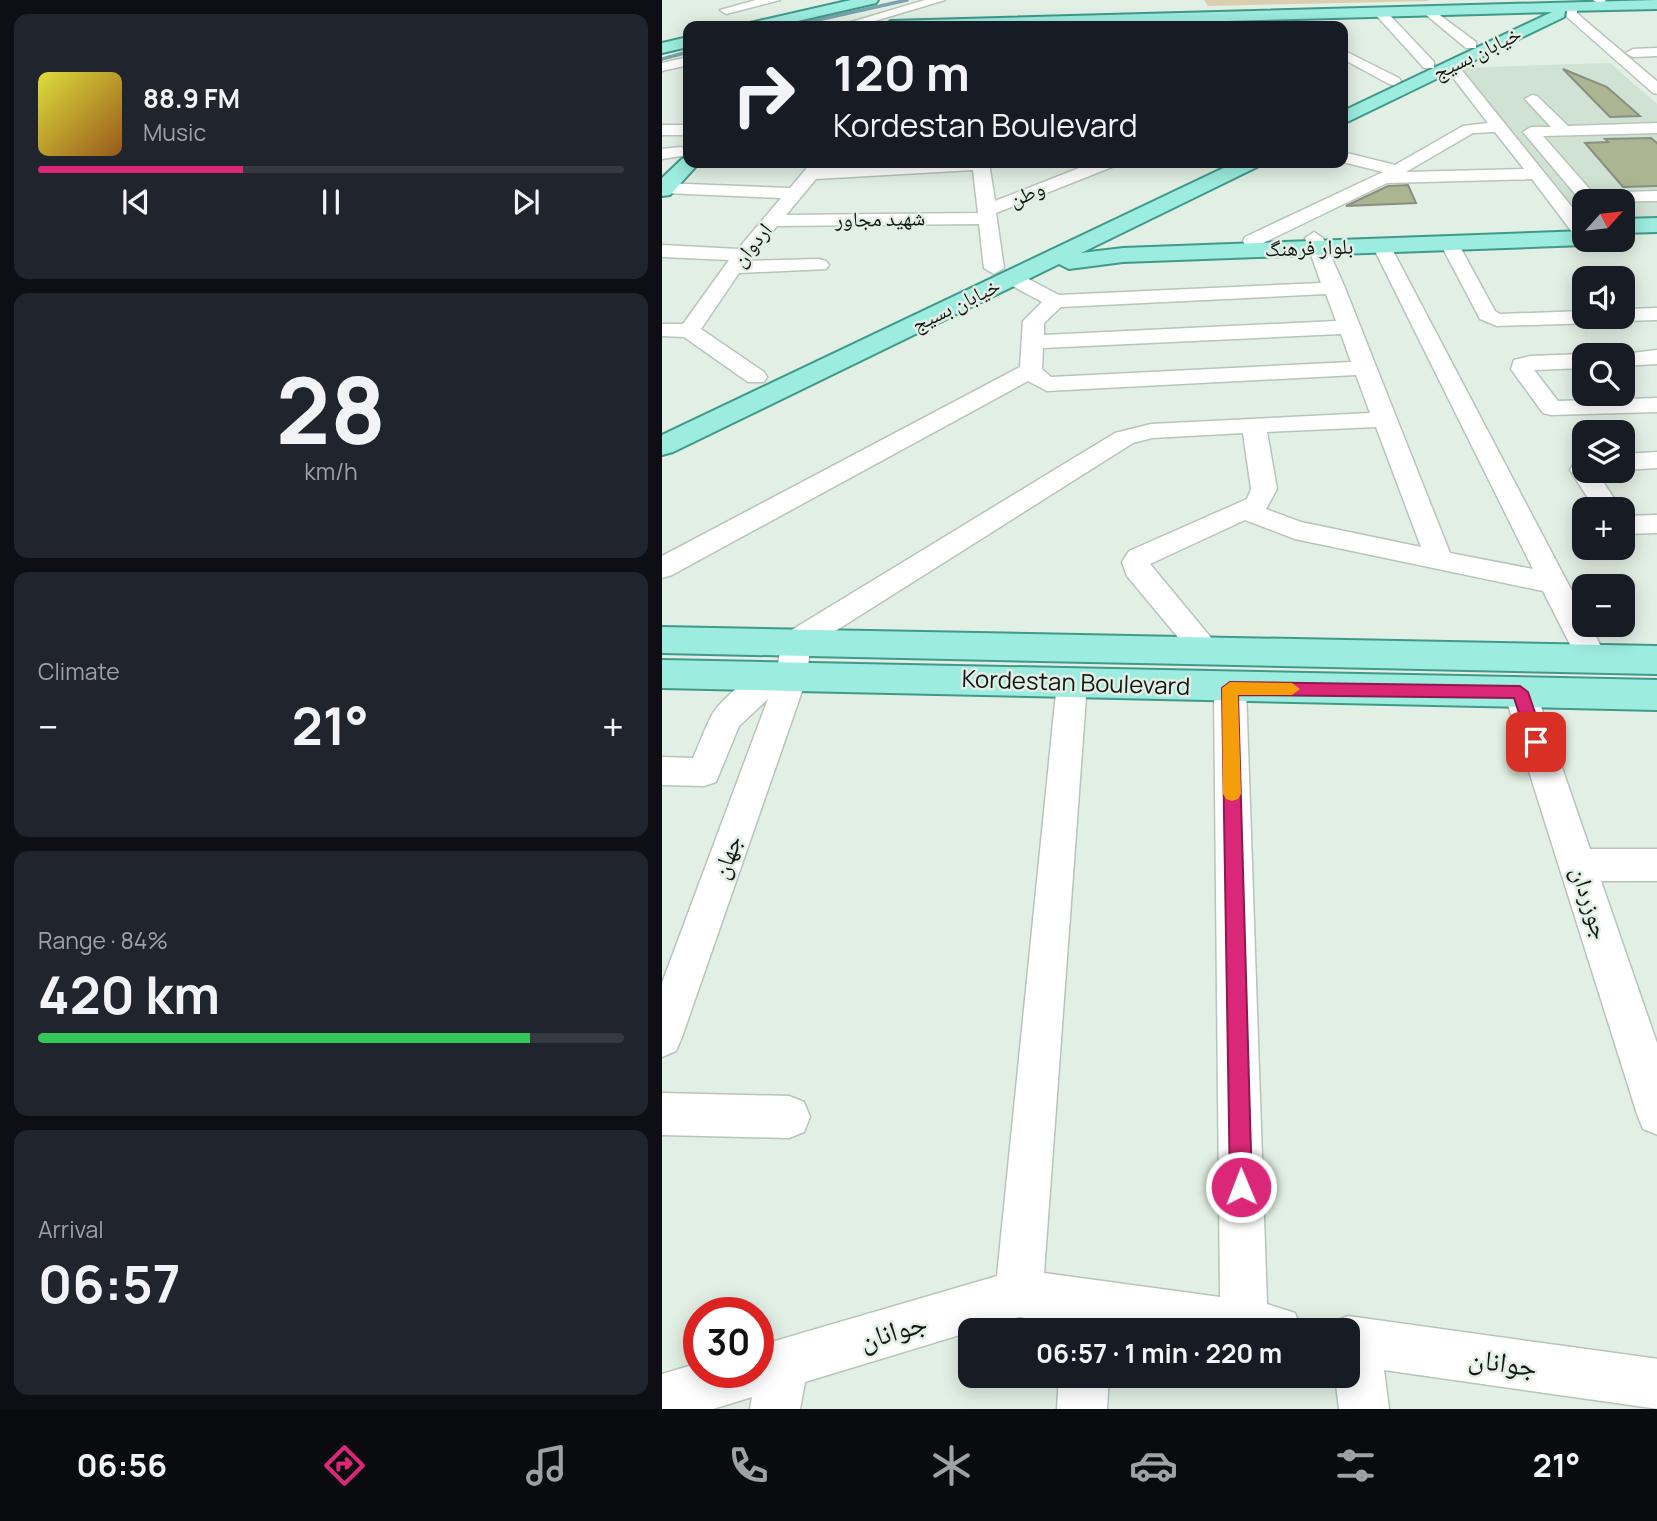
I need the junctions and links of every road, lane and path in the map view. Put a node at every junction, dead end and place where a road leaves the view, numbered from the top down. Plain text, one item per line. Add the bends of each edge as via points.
1 (774, 0) edge
2 (871, 0) edge
3 (939, 0) edge
4 (1643, 0) edge
5 (1599, 1) edge
6 (1560, 3) edge
7 (1510, 4) junction
8 (725, 5) edge
9 (1658, 5) edge
10 (1429, 11) junction
11 (1380, 12) junction
12 (1222, 14) junction
13 (736, 21) edge
14 (803, 21) edge
15 (862, 21) edge
16 (952, 21) edge
17 (987, 21) edge
18 (683, 43) edge
19 (1471, 45) junction
20 (662, 48) edge
21 (1658, 52) edge
22 (1633, 53) junction
23 (1348, 57) edge
24 (683, 63) edge
25 (1429, 65) junction
26 (1451, 66) junction
27 (665, 69) edge
28 (1658, 72) edge
29 (1394, 81) junction
30 (1658, 90) edge
31 (1532, 99) dead end
32 (1348, 105) edge
33 (1348, 106) edge
34 (1497, 127) junction
35 (662, 130) edge
36 (683, 130) edge
37 (1655, 130) edge
38 (1564, 131) junction
39 (680, 153) edge
40 (1348, 159) edge
41 (815, 168) edge
42 (982, 168) edge
43 (1094, 168) edge
44 (1209, 168) edge
45 (1242, 168) edge
46 (1390, 174) junction
47 (1535, 174) junction
48 (663, 183) edge
49 (793, 193) junction
50 (1658, 196) edge
51 (988, 214) junction
52 (1572, 219) edge
53 (772, 221) junction
54 (1658, 225) edge
55 (1635, 226) edge
56 (1572, 231) edge
57 (1572, 232) edge
58 (1658, 236) edge
59 (1635, 237) edge
60 (1252, 241) junction
61 (1124, 243) junction
62 (1316, 243) junction
63 (1449, 243) junction
64 (1381, 245) junction
65 (1058, 247) junction
66 (662, 251) edge
67 (739, 261) junction
68 (819, 265) dead end
69 (1035, 266) junction
70 (1003, 273) junction
71 (1335, 288) junction
72 (1055, 301) junction
73 (1658, 314) edge
74 (1635, 315) edge
75 (1572, 318) edge
76 (905, 319) junction
77 (1349, 327) junction
78 (662, 330) edge
79 (689, 331) junction
80 (1033, 342) junction
81 (662, 343) edge
82 (1658, 357) edge
83 (1635, 358) edge
84 (1572, 362) edge
85 (1365, 368) junction
86 (1031, 370) junction
87 (756, 377) junction
88 (1658, 405) edge
89 (1622, 406) edge
90 (1635, 406) edge
91 (674, 414) dead end
92 (1384, 419) junction
93 (1254, 425) junction
94 (662, 446) edge
95 (1658, 460) edge
96 (1635, 461) edge
97 (1245, 511) junction
98 (1658, 524) edge
99 (1635, 525) edge
100 (1440, 561) junction
101 (662, 567) edge
102 (1553, 583) junction
103 (662, 639) edge
104 (1207, 651) junction
105 (1593, 660) junction
106 (1658, 660) edge
107 (788, 665) junction
108 (662, 674) edge
109 (1072, 683) junction
110 (1230, 688) junction
111 (1520, 692) junction
112 (1658, 695) edge
113 (662, 771) edge
114 (1578, 865) junction
115 (1658, 865) edge
116 (1643, 1018) edge
117 (662, 1037) edge
118 (662, 1114) edge
119 (1658, 1114) edge
120 (789, 1117) dead end
121 (1019, 1293) junction
122 (1088, 1317) edge
123 (1261, 1318) edge
124 (1360, 1341) edge
125 (774, 1377) edge
126 (1360, 1386) edge
127 (720, 1388) edge
128 (1083, 1388) edge
129 (1654, 1392) edge
130 (662, 1399) edge
131 (1082, 1409) edge
132 (1364, 1409) edge

1 - 8 street
2 - 14 main road
3 - 15 street
3 - 16 main road via 932,10
4 - 5 main road
5 - 6 main road
6 - 7 main road
6 - 7 main road
6 - 9 main road
6 - 10 main road
6 - 19 main road, خیابان بسیج
6 - 22 street via 1586,13
6 - 26 main road, خیابان بسیج
6 - 30 street
7 - 12 main road
8 - 13 street
10 - 11 main road
10 - 19 street
11 - 12 main road
11 - 25 street
12 - 17 main road
18 - 20 main road
19 - 25 main road, خیابان بسیج
21 - 22 street
22 - 28 street
23 - 29 street
24 - 27 street
25 - 29 main road, خیابان بسیج
26 - 33 main road, خیابان بسیج
26 - 34 street
29 - 32 main road, خیابان بسیج
31 - 38 street
34 - 46 street via 1469,129
34 - 47 street
35 - 36 street
37 - 38 street
38 - 50 street via 1531,132 1588,198
39 - 48 main road
40 - 46 street
41 - 49 street, اردوان
42 - 51 street
43 - 51 street, وطن
44 - 65 main road, خیابان بسیج
45 - 61 main road, خیابان بسیج
46 - 47 street
46 - 60 street
47 - 52 street
48 - 49 street
49 - 53 street, اردوان
51 - 53 street, شهید مجاور
51 - 70 street
53 - 67 street, اردوان
54 - 55 main road
56 - 62 main road, بلوار فرهنگ
57 - 63 main road, بلوار فرهنگ
58 - 59 main road
60 - 61 main road, بلوار فرهنگ
60 - 62 main road, بلوار فرهنگ
61 - 62 main road, بلوار فرهنگ
61 - 65 main road, خیابان بسیج
61 - 69 main road, بلوار فرهنگ
62 - 64 main road, بلوار فرهنگ
62 - 71 street
63 - 64 main road, بلوار فرهنگ
63 - 75 street via 1487,315 1497,320
64 - 102 street
65 - 69 main road, خیابان بسیج
65 - 70 main road, خیابان بسیج
66 - 67 street
67 - 68 street
67 - 79 street, اردوان
69 - 70 main road, خیابان بسیج
70 - 72 street
70 - 76 main road, خیابان بسیج
71 - 72 street
71 - 77 street
72 - 80 street via 1034,321
73 - 74 street
76 - 87 main road, خیابان بسیج
76 - 94 main road, خیابان بسیج
77 - 80 street
77 - 85 street
78 - 79 street
79 - 81 street
79 - 87 street
80 - 86 street
82 - 83 street
84 - 89 street via 1522,365 1522,369 1551,408
85 - 86 street via 1061,384 1039,380
85 - 92 street
86 - 101 street
87 - 91 main road, خیابان بسیج
88 - 90 street
92 - 93 street
92 - 100 street
93 - 97 street via 1264,489 1256,505
93 - 107 street via 1151,431 1124,438
95 - 96 street
97 - 100 street via 1295,530
97 - 104 street via 1136,562 1137,569
98 - 99 street
100 - 102 street
102 - 105 street
103 - 107 main road, Kordestan Boulevard
104 - 105 main road, Kordestan Boulevard
104 - 107 main road, Kordestan Boulevard
105 - 106 main road, Kordestan Boulevard
107 - 108 main road, Kordestan Boulevard
107 - 109 main road, Kordestan Boulevard
107 - 113 street via 727,719 704,772
107 - 117 street, جهان
109 - 110 main road, Kordestan Boulevard
109 - 121 street
110 - 111 main road, Kordestan Boulevard
110 - 123 street
111 - 112 main road, Kordestan Boulevard
111 - 114 street, جوزردان
114 - 115 street
114 - 116 street, جوزردان
116 - 119 street, جوزردان
118 - 120 street
121 - 122 street, جوانان
121 - 125 street, جوانان
124 - 129 street, جوانان
126 - 132 street
127 - 130 street, جوانان
128 - 131 street

